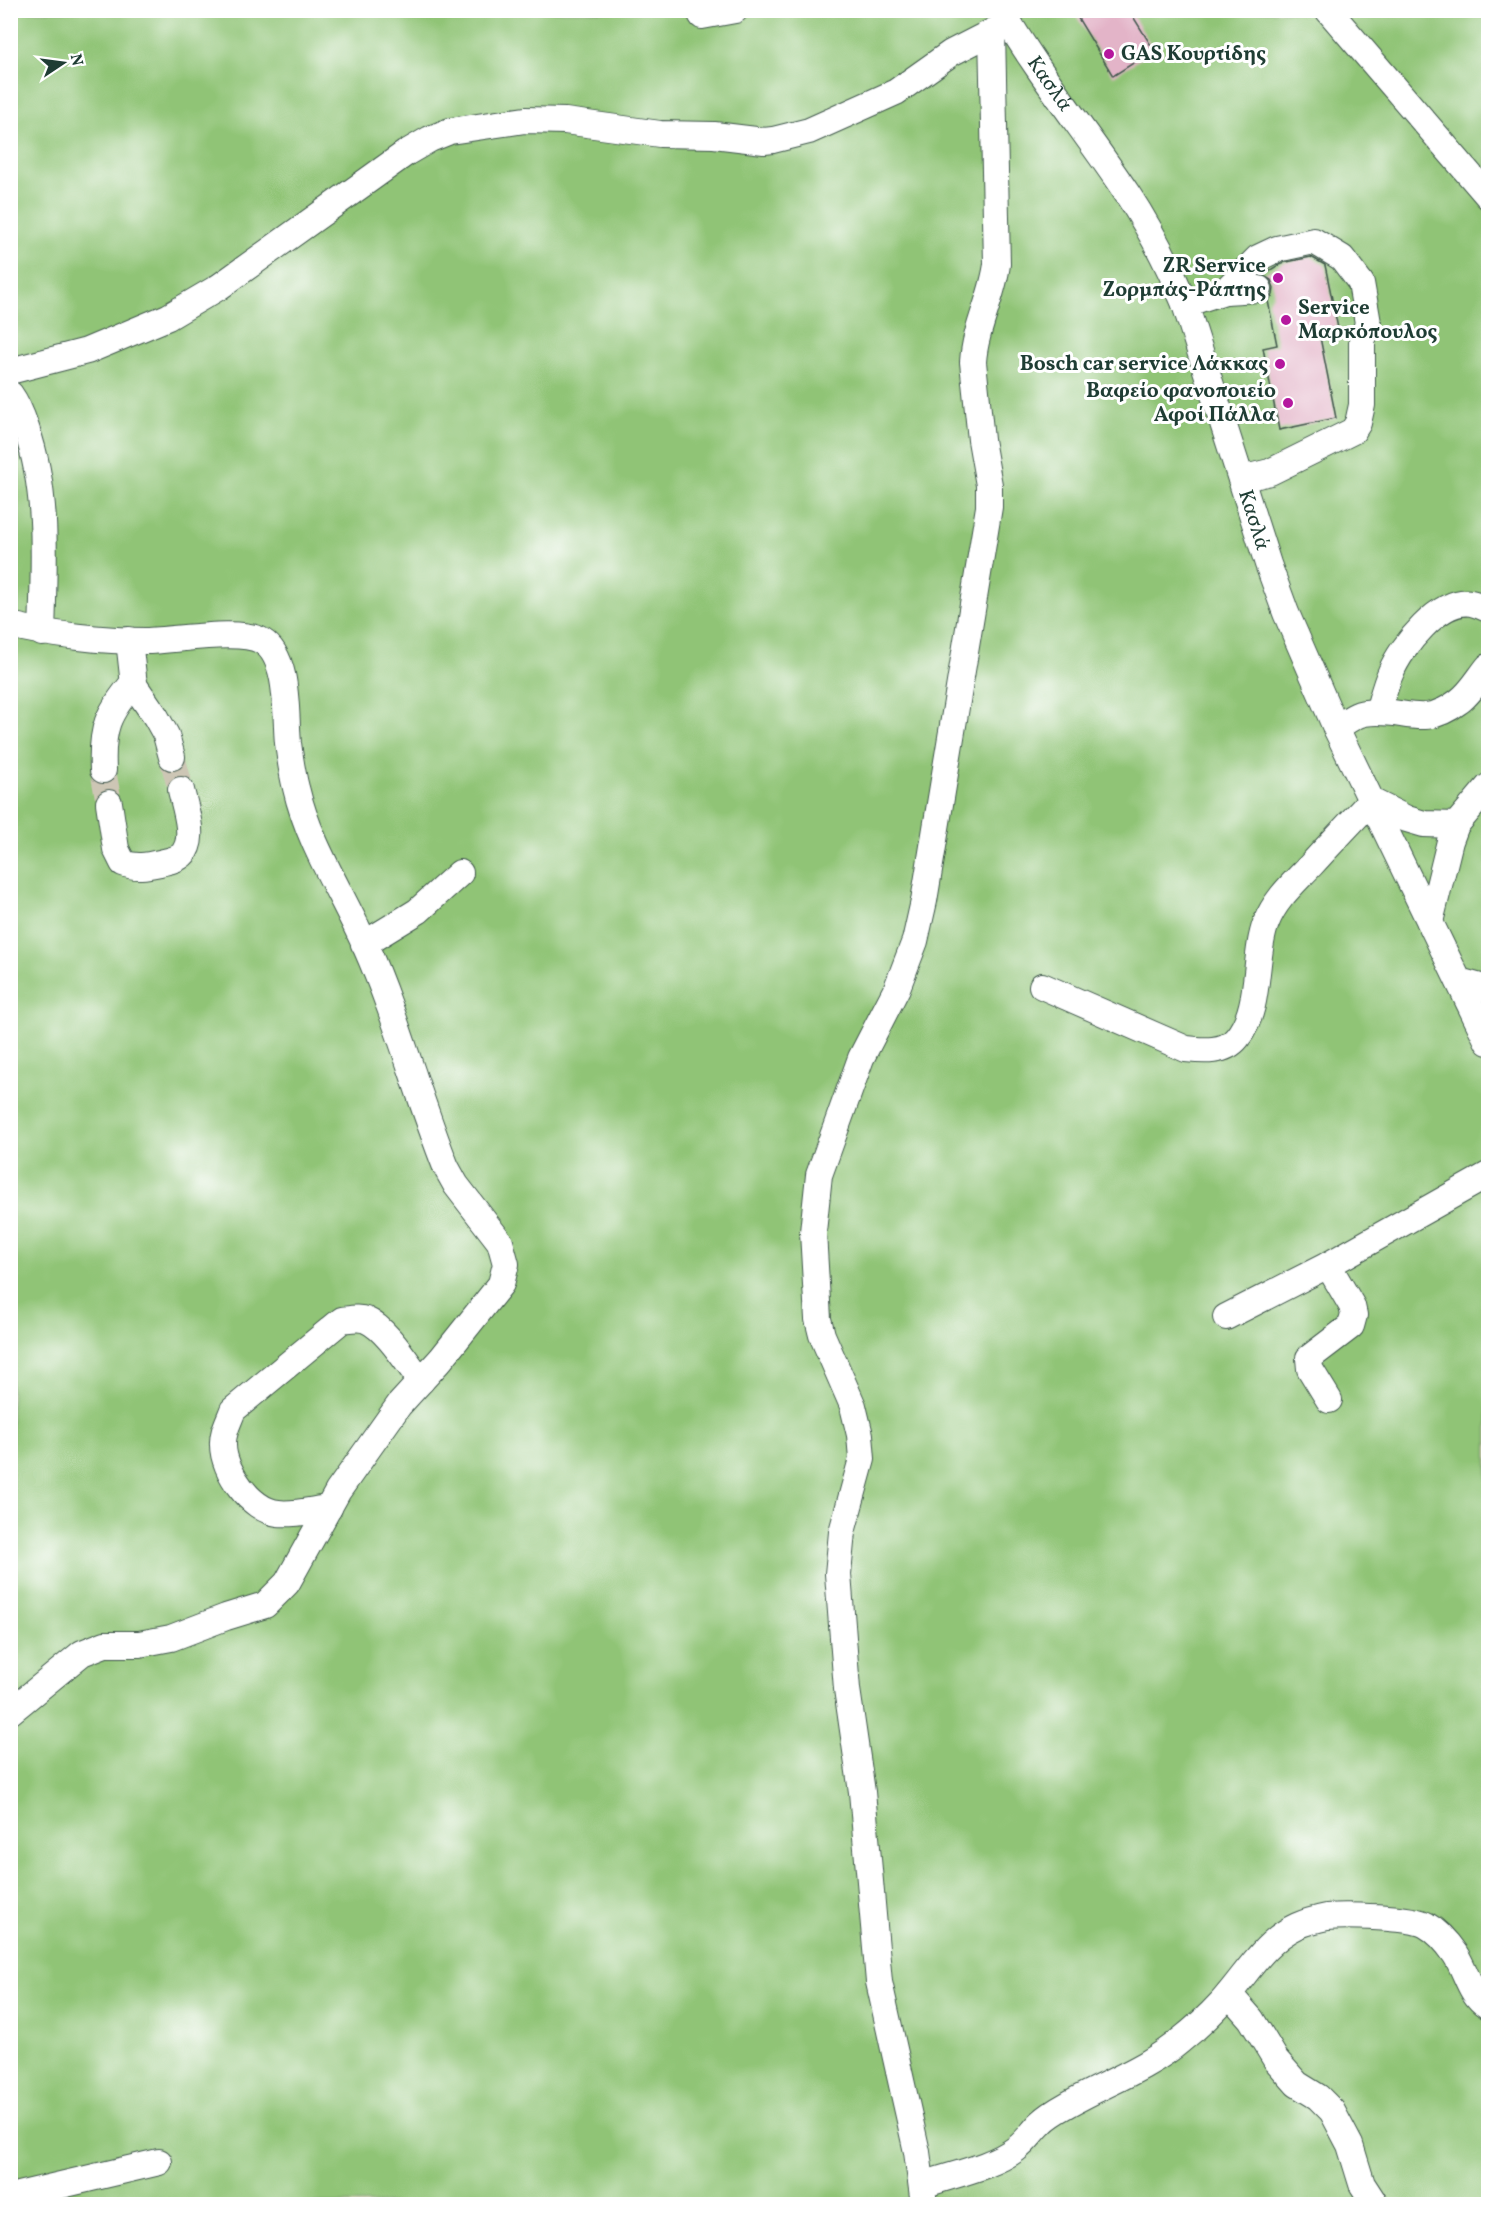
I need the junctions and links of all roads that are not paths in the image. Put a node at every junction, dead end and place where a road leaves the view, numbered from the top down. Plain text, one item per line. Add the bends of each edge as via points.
1 (699, 10) edge
2 (735, 10) edge
3 (1328, 10) edge
4 (1001, 22) edge
5 (1488, 196) edge
6 (1259, 289) dead end
7 (1225, 291) junction
8 (1185, 304) junction
9 (10, 371) edge
10 (10, 394) edge
11 (1241, 479) junction
12 (1488, 609) edge
13 (10, 626) edge
14 (42, 633) junction
15 (129, 640) junction
16 (1488, 667) edge
17 (134, 682) junction
18 (1378, 712) junction
19 (1336, 728) junction
20 (172, 757) tunnel mouth
21 (103, 770) tunnel mouth
22 (1488, 787) edge
23 (181, 790) tunnel mouth
24 (1371, 801) junction
25 (109, 803) tunnel mouth
26 (1456, 825) junction
27 (460, 873) dead end
28 (1430, 922) junction
29 (364, 944) junction
30 (1459, 981) junction
31 (1041, 986) dead end
32 (1488, 989) edge
33 (1488, 1042) edge
34 (1488, 1175) edge
35 (1328, 1264) junction
36 (1226, 1317) dead end
37 (421, 1381) junction
38 (1329, 1400) dead end
39 (329, 1508) junction
40 (10, 1712) edge
41 (1229, 1994) junction
42 (1488, 2006) edge
43 (159, 2162) dead end
44 (924, 2195) edge
45 (10, 2197) edge
46 (1375, 2205) edge

1 - 2 street via 702,16
3 - 5 street
4 - 8 street, Κασλά via 1128,195 1152,234
4 - 9 street via 896,92 809,131 773,140 660,134 545,120 450,131 406,153 219,286 168,317 87,351
4 - 44 street via 998,264 973,362 990,485 989,507 915,941 897,988 861,1058 819,1175 813,1232 818,1319 853,1406 860,1435 862,1459 842,1532 838,1574 847,1689 862,1792 879,1982
6 - 7 street
7 - 8 street
7 - 11 street via 1258,258 1277,249 1314,241 1342,258 1361,283 1368,323 1362,342 1362,405 1353,431 1270,472
8 - 11 street, Κασλά
10 - 14 street via 18,404 35,454 41,491 45,560
11 - 19 street, Κασλά via 1286,613
12 - 18 street via 1469,602 1448,608 1425,623 1391,671
13 - 14 street
14 - 15 street
15 - 17 street
15 - 29 street via 251,636 273,651 282,677 288,742 306,822
16 - 18 street via 1460,702 1437,714 1421,718
17 - 20 street via 161,726
17 - 21 street via 113,706 104,736
18 - 19 street via 1362,713
19 - 24 street, Κασλά
22 - 26 street
23 - 25 street via 188,822 185,853 176,859 134,868 123,863 116,849
24 - 26 street via 1424,824
24 - 28 street, Κασλά
24 - 31 street via 1283,894 1267,922 1244,1029 1223,1048 1186,1049
26 - 28 street via 1443,860
27 - 29 street via 418,911
28 - 30 street, Κασλά
29 - 37 street via 446,1167 505,1254 501,1284
30 - 32 street
30 - 33 street, Κασλά
34 - 35 street
35 - 36 street
35 - 38 street via 1354,1315 1351,1326 1309,1358 1310,1369
37 - 39 street via 399,1405
37 - 39 street via 368,1320 342,1320 233,1410 223,1445 227,1470 245,1492 263,1509 277,1513
39 - 40 street via 287,1583 265,1605 163,1640 105,1644 88,1650
41 - 42 street via 1259,1957 1296,1926 1328,1917 1409,1920 1425,1925 1439,1936 1455,1954 1476,1996
41 - 44 street via 1148,2064 1064,2107 1041,2123 1014,2151
41 - 46 street via 1251,2019 1283,2068 1332,2110 1350,2145 1362,2184
43 - 45 street

